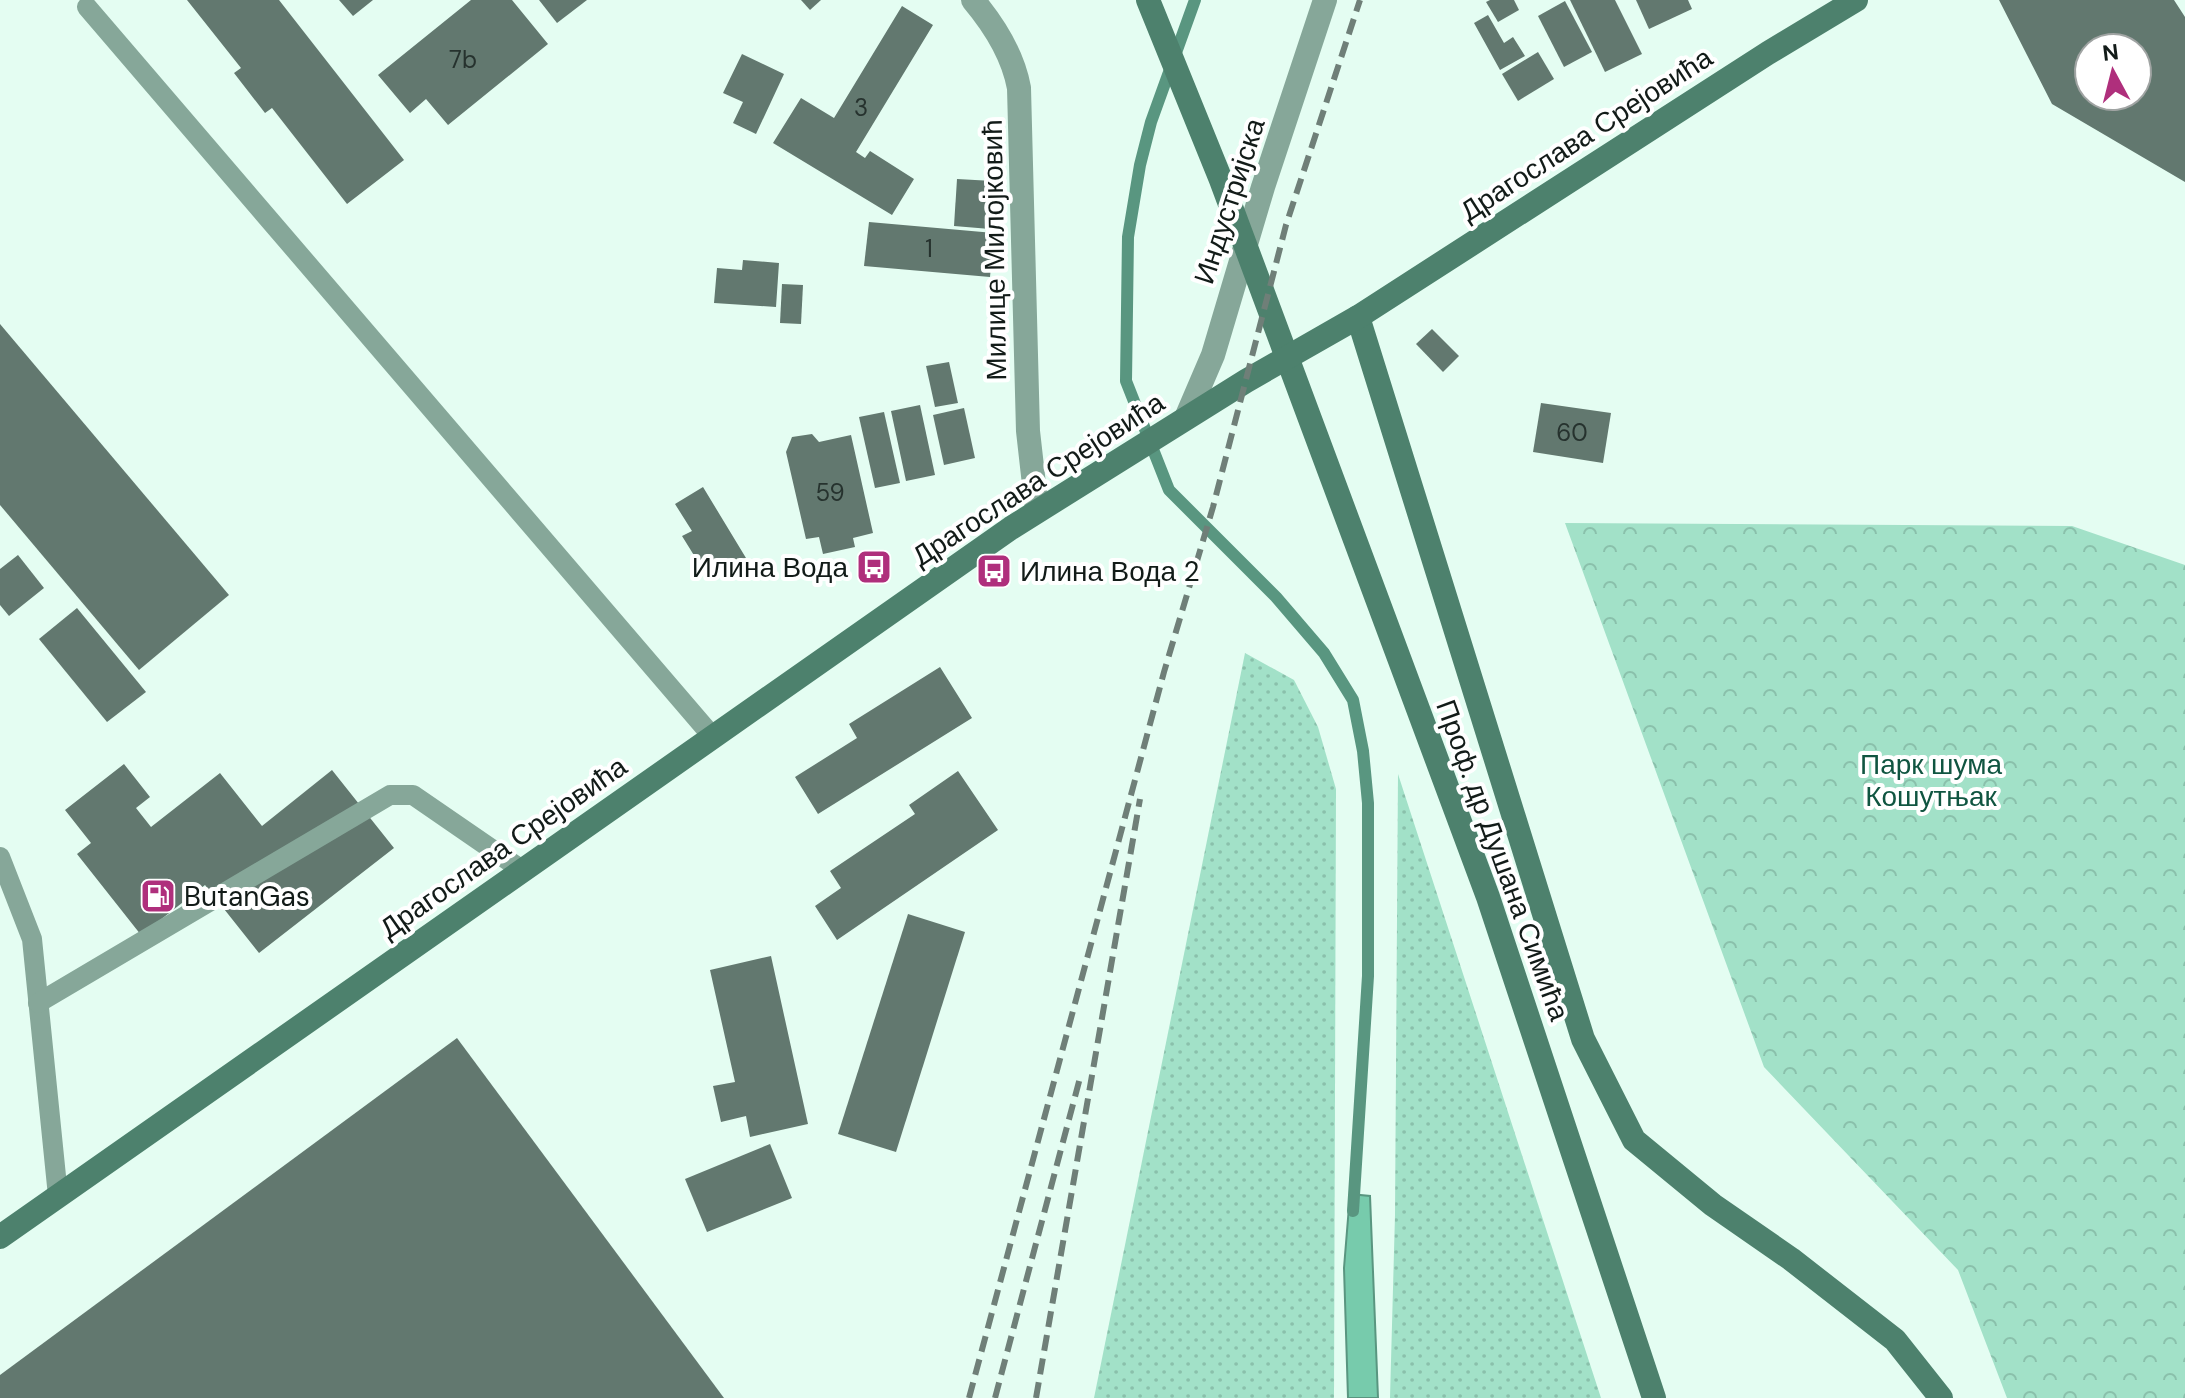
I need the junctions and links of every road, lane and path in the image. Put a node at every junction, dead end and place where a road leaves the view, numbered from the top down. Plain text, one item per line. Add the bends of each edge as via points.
1 (1148, 0) edge
2 (1325, 0) edge
3 (1856, 0) edge
4 (987, 5) edge
5 (87, 7) dead end
6 (1358, 317) junction
7 (1186, 418) junction
8 (1037, 511) junction
9 (712, 736) junction
10 (0, 857) edge
11 (522, 870) junction
12 (38, 1003) junction
13 (58, 1196) junction
14 (0, 1237) edge
15 (1654, 1398) edge
16 (1941, 1398) edge

1 - 15 street, Проф. др Душана Симића via 1221,180 1488,897
2 - 7 street, Индустријска via 1213,355
3 - 6 street, Драгослава Срејовића
4 - 8 street, Милице Милојковић via 1016,68 1019,88 1028,431
5 - 9 lane
6 - 7 street, Драгослава Срејовића
6 - 16 street via 1583,1039 1634,1140 1895,1340
7 - 8 street, Драгослава Срејовића
8 - 9 street, Драгослава Срејовића
9 - 11 street, Драгослава Срејовића
10 - 12 lane via 32,939
11 - 12 lane via 413,795 390,795
11 - 13 street, Драгослава Срејовића
12 - 13 lane
13 - 14 street, Драгослава Срејовића

